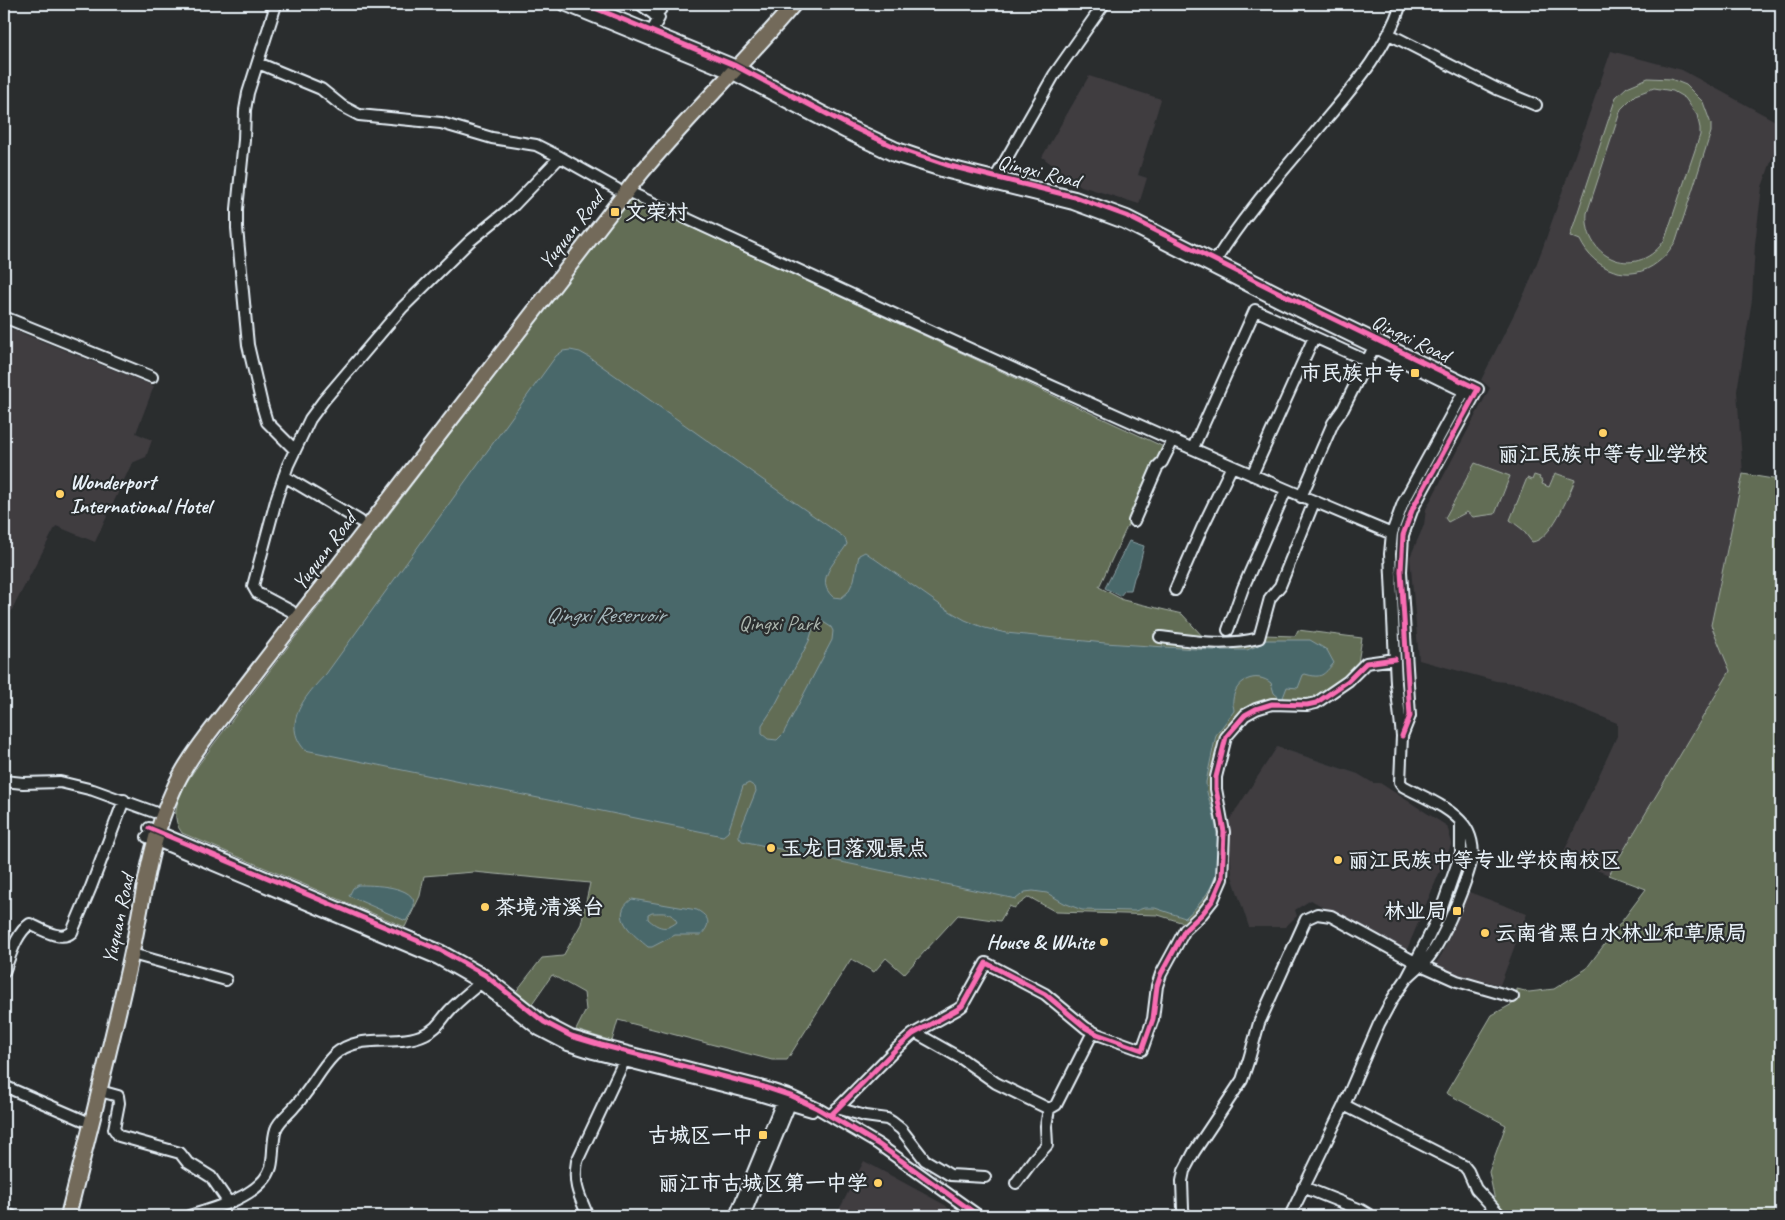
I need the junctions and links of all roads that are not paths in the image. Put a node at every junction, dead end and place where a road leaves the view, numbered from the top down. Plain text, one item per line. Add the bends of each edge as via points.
1 (269, 4) edge
2 (562, 4) edge
3 (585, 4) edge
4 (640, 4) edge
5 (665, 4) edge
6 (782, 4) edge
7 (794, 4) edge
8 (1104, 4) edge
9 (1401, 4) edge
10 (655, 16) junction
11 (652, 31) junction
12 (1389, 34) junction
13 (258, 63) junction
14 (731, 69) junction
15 (1536, 106) dead end
16 (560, 157) junction
17 (996, 177) junction
18 (622, 190) junction
19 (1216, 260) junction
20 (4, 317) edge
21 (1314, 336) junction
22 (1374, 347) junction
23 (1367, 361) junction
24 (152, 377) dead end
25 (1466, 387) junction
26 (1173, 440) junction
27 (1192, 448) junction
28 (295, 450) junction
29 (1232, 466) junction
30 (1252, 475) junction
31 (284, 476) junction
32 (1286, 490) junction
33 (1301, 497) junction
34 (1314, 502) junction
35 (360, 521) junction
36 (1134, 521) dead end
37 (1392, 534) junction
38 (1175, 590) dead end
39 (291, 612) junction
40 (1228, 630) dead end
41 (1160, 637) dead end
42 (1395, 660) junction
43 (1402, 736) junction
44 (4, 781) edge
45 (124, 800) junction
46 (154, 812) junction
47 (152, 834) junction
48 (132, 954) junction
49 (1418, 964) junction
50 (4, 972) edge
51 (226, 980) dead end
52 (480, 983) junction
53 (1513, 998) dead end
54 (1094, 1032) junction
55 (916, 1033) junction
56 (624, 1061) junction
57 (4, 1086) edge
58 (100, 1091) junction
59 (788, 1099) junction
60 (1344, 1105) junction
61 (1049, 1109) junction
62 (834, 1111) junction
63 (83, 1120) junction
64 (843, 1122) junction
65 (930, 1163) junction
66 (921, 1174) junction
67 (984, 1177) dead end
68 (1016, 1183) dead end
69 (1303, 1187) junction
70 (230, 1203) junction
71 (4, 1214) edge
72 (12, 1216) edge
73 (58, 1216) edge
74 (68, 1216) edge
75 (189, 1216) edge
76 (588, 1216) edge
77 (735, 1216) edge
78 (744, 1216) edge
79 (979, 1216) edge
80 (1185, 1216) edge
81 (1290, 1216) edge
82 (1372, 1216) edge
83 (1501, 1216) edge

1 - 13 street via 276,8
2 - 14 street, Qingxi Road
3 - 11 street, Qingxi Road
4 - 10 street
5 - 10 street
6 - 14 main road, Yuquan Road
7 - 14 main road, Yuquan Road
8 - 17 street via 1054,74
9 - 12 street
10 - 11 street via 659,18
11 - 14 street, Qingxi Road
12 - 15 street
12 - 19 street via 1362,77 1244,218
13 - 16 street via 321,89 359,115 441,123 492,138 536,145
13 - 28 street via 245,110 237,210 248,345 267,422
14 - 17 street, Qingxi Road via 882,142 930,160
14 - 18 main road, Yuquan Road
14 - 22 street, Qingxi Road via 862,141 903,159 1073,204 1124,223
16 - 18 street
16 - 28 street via 514,205 470,241 402,308 319,406
17 - 19 street, Qingxi Road via 1067,194 1107,208
18 - 26 street
18 - 35 main road, Yuquan Road
18 - 47 main road, Yuquan Road via 203,741 173,789
19 - 25 street, Qingxi Road
20 - 24 street
21 - 23 street
21 - 27 street via 1255,310
21 - 30 street
22 - 23 street
22 - 25 street, Qingxi Road
23 - 33 street via 1333,423
25 - 37 street via 1403,502
25 - 43 street, Qingxi Road via 1476,392 1412,508 1403,535 1401,571 1410,716
26 - 27 street
26 - 36 street
27 - 29 street
28 - 31 street
29 - 30 street
29 - 38 street
30 - 32 street
31 - 35 street
31 - 39 street via 252,586 257,594
32 - 33 street
32 - 40 street
33 - 34 street
34 - 37 street
34 - 41 street via 1280,586 1270,598 1259,638 1221,644
35 - 39 main road, Yuquan Road
37 - 42 street via 1390,571
39 - 46 main road, Yuquan Road via 192,742 165,785
42 - 43 street
42 - 54 street via 1366,663 1348,681 1316,703 1272,704 1256,709 1245,715 1229,734 1224,741 1216,782 1224,832 1223,872 1217,893 1202,914 1184,930 1161,974 1153,1019 1142,1050
43 - 49 street via 1401,784 1461,821 1470,836 1472,857 1439,943 1428,958
44 - 45 street via 60,782
45 - 46 street
45 - 50 street via 72,932 60,936 27,925
46 - 47 main road, Yuquan Road
47 - 48 main road, Yuquan Road
47 - 52 street via 438,959
47 - 59 street via 450,954 485,975 544,1022 571,1036
47 - 63 main road, Yuquan Road
48 - 51 street
48 - 58 main road, Yuquan Road
49 - 53 street via 1457,981
49 - 60 street via 1379,1024
49 - 80 street via 1331,916 1317,914 1306,919 1259,1023 1242,1080 1184,1171
52 - 56 street via 548,1036
52 - 70 street via 450,1010 439,1025 424,1035 362,1042 334,1055 276,1128 269,1170 253,1188
54 - 55 street via 1045,994 986,963 958,1010
54 - 61 street via 1056,1106
55 - 61 street via 996,1083
55 - 62 street
56 - 59 street
56 - 76 street via 578,1161 576,1187
57 - 63 street
58 - 70 street via 118,1096 115,1133 180,1153 187,1162 211,1177
58 - 74 main road, Yuquan Road
59 - 62 street
59 - 64 street
59 - 77 street
59 - 78 street
60 - 69 street
60 - 83 street via 1464,1166 1476,1189
61 - 68 street via 1046,1126 1048,1145
62 - 64 street
62 - 65 street via 887,1119
63 - 73 main road, Yuquan Road
64 - 66 street
65 - 66 street
65 - 67 street via 950,1175
66 - 79 street
69 - 81 street
69 - 82 street
70 - 75 street
71 - 72 street

